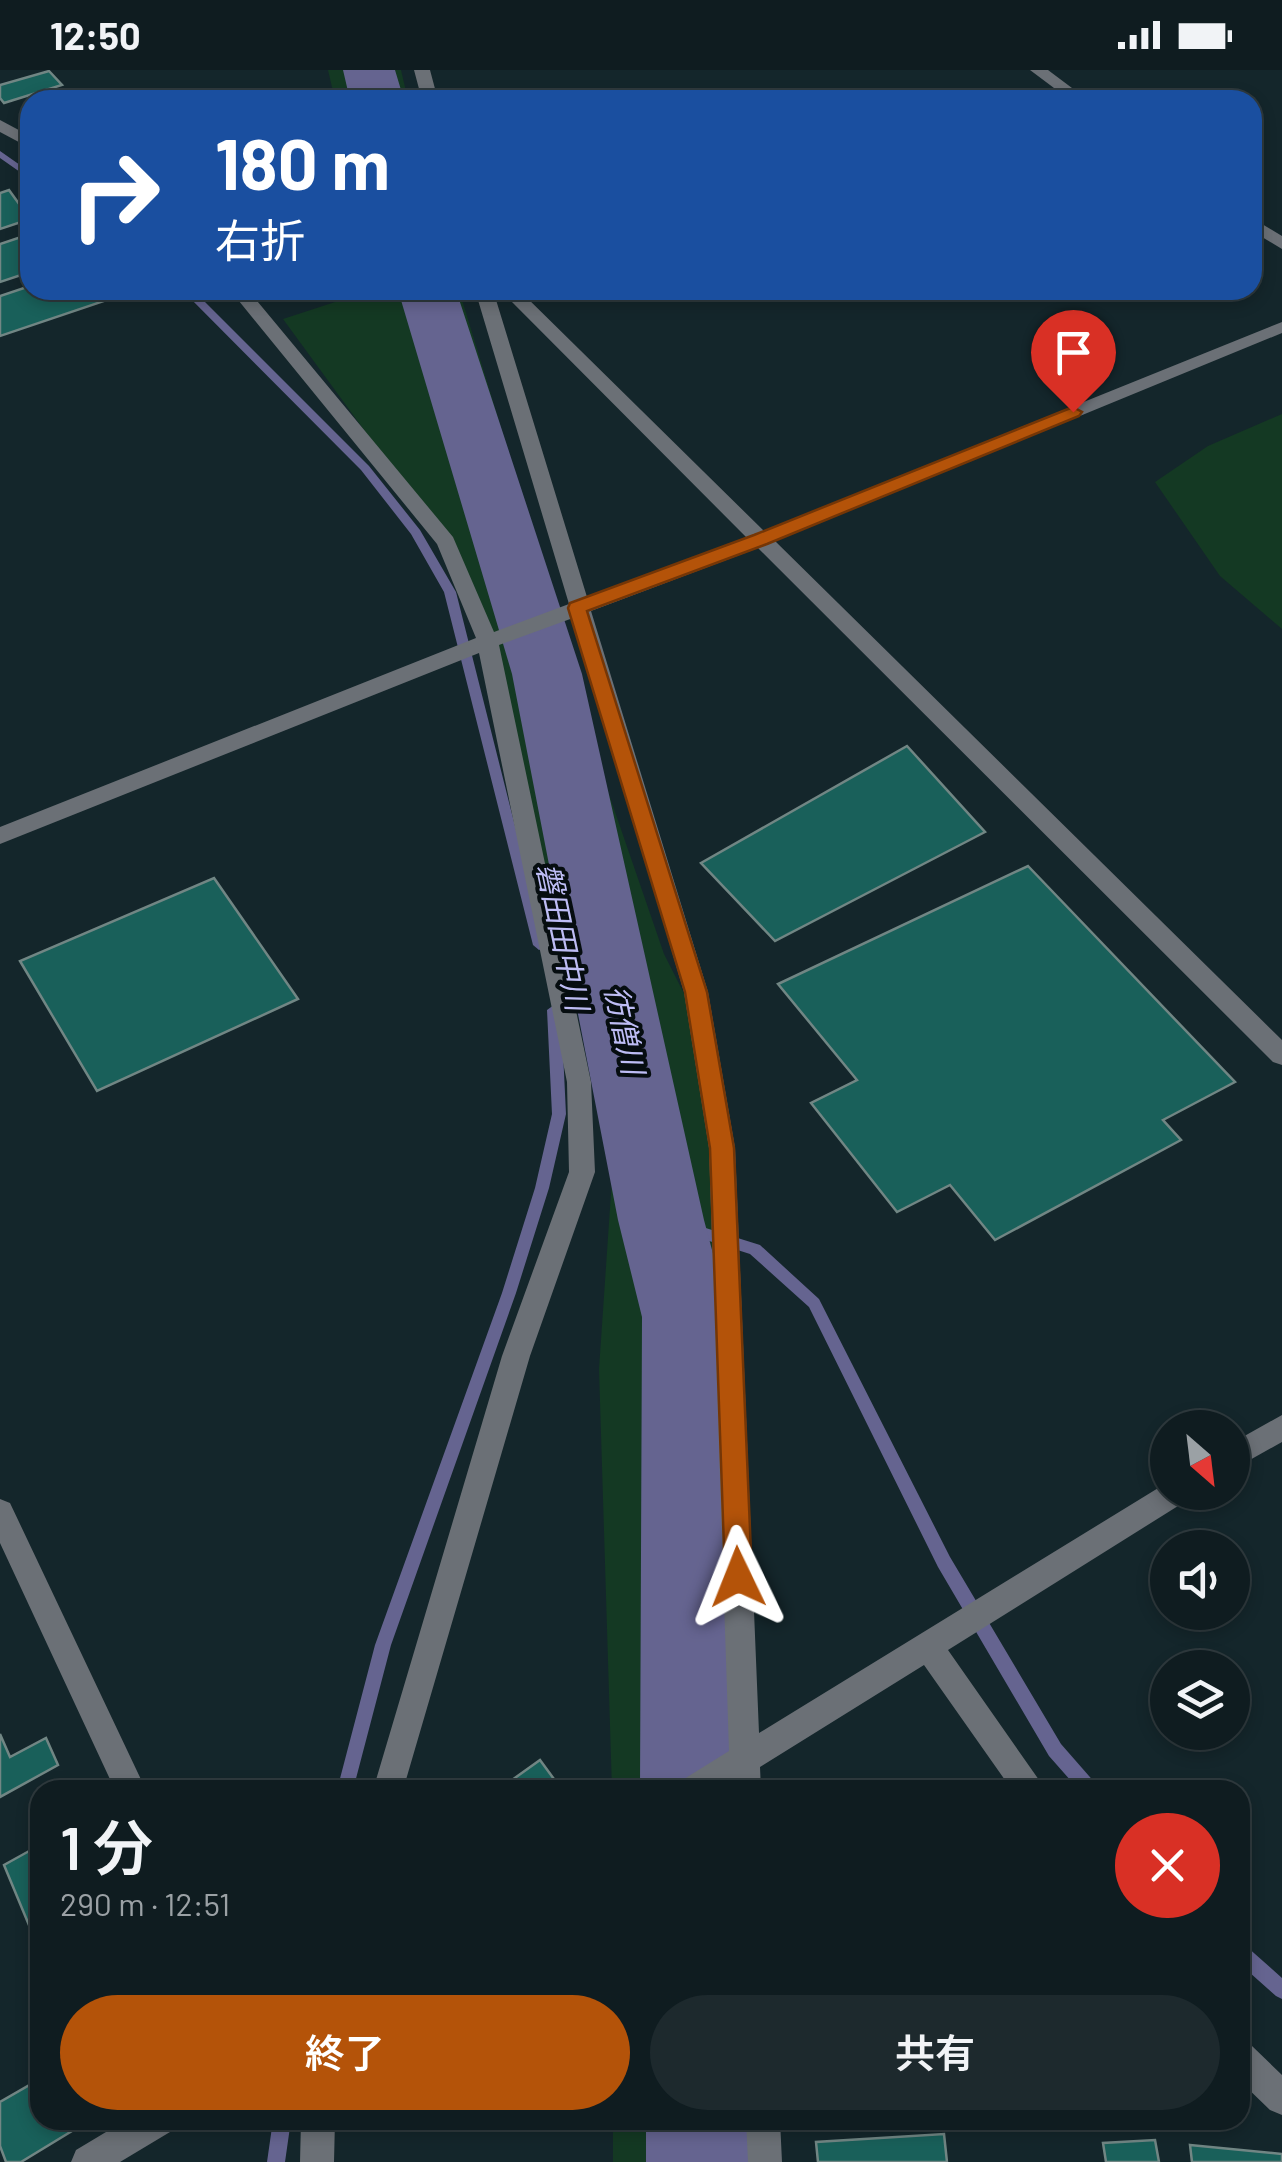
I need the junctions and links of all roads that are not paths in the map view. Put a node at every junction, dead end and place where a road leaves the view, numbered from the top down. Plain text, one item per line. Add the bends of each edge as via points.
1 (1038, 70) edge
2 (1066, 90) edge
3 (246, 300) edge
4 (487, 300) edge
5 (519, 300) edge
6 (1282, 327) edge
7 (760, 540) junction
8 (577, 608) junction
9 (488, 643) junction
10 (0, 836) edge
11 (1282, 1055) edge
12 (1282, 1427) edge
13 (1250, 1447) edge
14 (1150, 1508) edge
15 (0, 1512) edge
16 (928, 1646) junction
17 (745, 1775) edge
18 (126, 1780) edge
19 (391, 1780) edge
20 (1024, 1780) edge
21 (1250, 2068) edge
22 (1282, 2098) edge
23 (141, 2130) edge
24 (318, 2130) edge
25 (763, 2130) edge
26 (88, 2162) edge
27 (317, 2162) edge
28 (765, 2162) edge

1 - 2 street
3 - 9 street via 446,542
4 - 8 street
5 - 7 street
6 - 7 street
7 - 8 street
7 - 11 street
8 - 9 street
8 - 17 street via 696,992 722,1148
9 - 10 street
9 - 19 street via 579,1082 582,1172 516,1356
12 - 13 street
14 - 16 street
15 - 18 street
16 - 17 street
16 - 20 street
21 - 22 street
23 - 26 street
24 - 27 street
25 - 28 street

